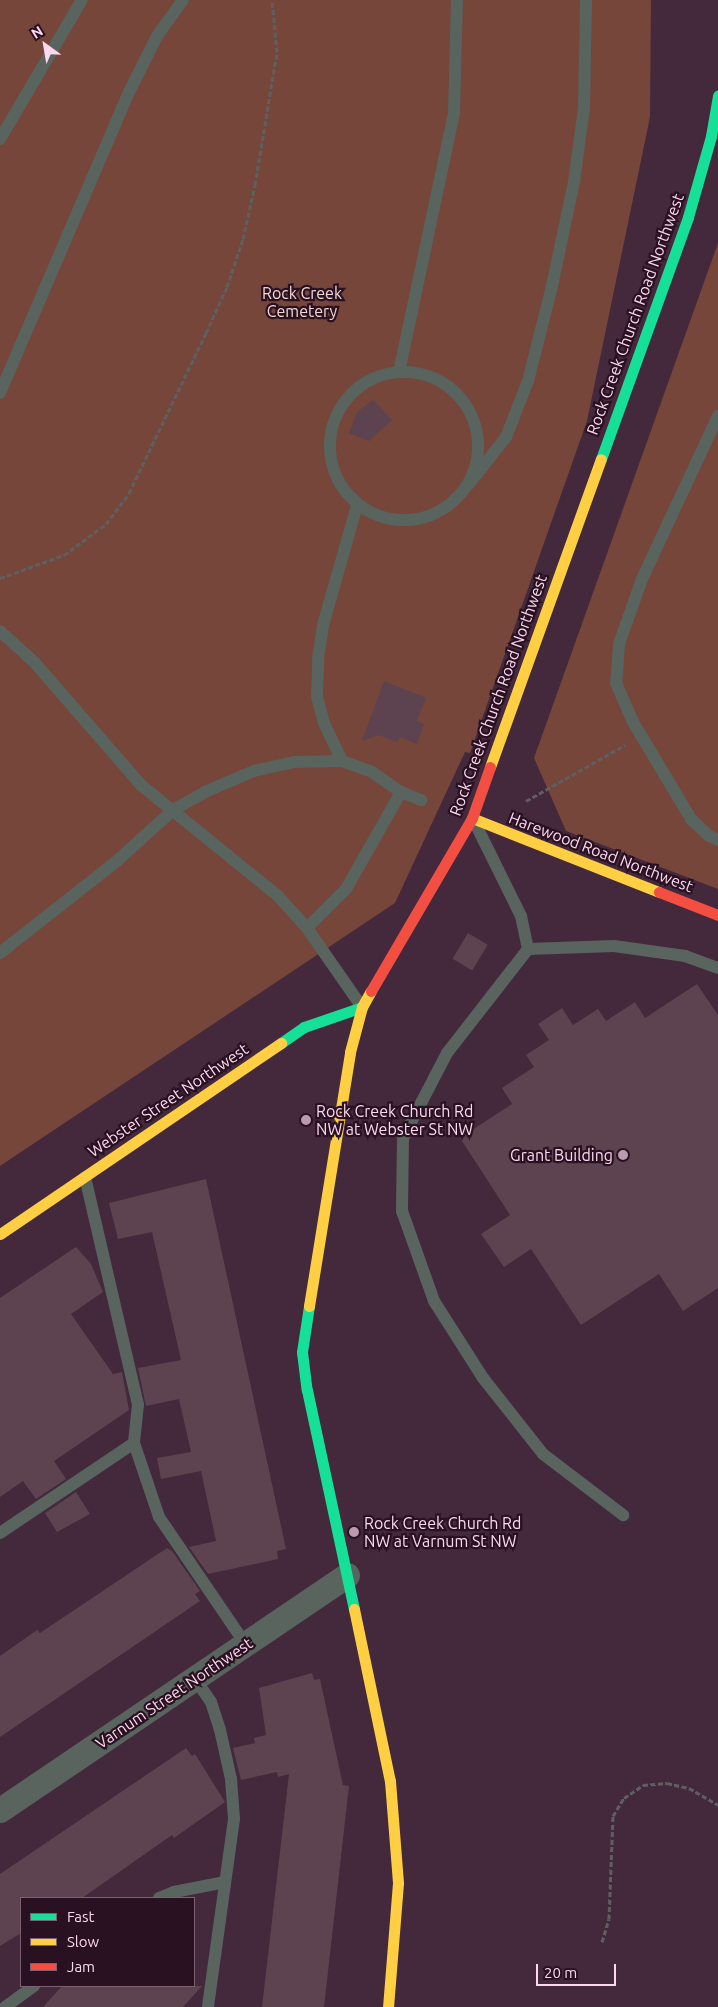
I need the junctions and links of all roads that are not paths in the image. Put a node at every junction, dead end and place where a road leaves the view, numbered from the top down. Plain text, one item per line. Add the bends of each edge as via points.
1 (82, 0) edge
2 (183, 0) edge
3 (457, 0) edge
4 (586, 0) edge
5 (718, 96) edge
6 (0, 139) edge
7 (399, 372) junction
8 (0, 393) edge
9 (718, 416) edge
10 (468, 485) junction
11 (357, 506) junction
12 (0, 632) edge
13 (342, 761) junction
14 (401, 792) junction
15 (421, 800) dead end
16 (173, 810) junction
17 (472, 818) junction
18 (718, 840) edge
19 (718, 915) edge
20 (307, 928) junction
21 (528, 949) junction
22 (0, 952) edge
23 (718, 968) edge
24 (362, 1007) junction
25 (85, 1177) junction
26 (0, 1234) edge
27 (134, 1443) junction
28 (623, 1515) dead end
29 (0, 1533) edge
30 (347, 1575) junction
31 (246, 1645) junction
32 (195, 1679) junction
33 (0, 1810) edge
34 (225, 1882) junction
35 (162, 1897) edge
36 (33, 1987) edge
37 (5, 2007) edge
38 (208, 2007) edge
39 (388, 2007) edge

1 - 6 lane
2 - 8 lane via 157,36 129,92
3 - 7 lane via 454,113
4 - 10 lane via 584,108 574,182 552,286 528,381 506,437
5 - 17 street, Rock Creek Church Road Northwest via 711,136 688,217
7 - 10 lane via 432,377 461,397 470,412 479,444
7 - 11 lane via 381,375 363,384 344,402 332,425 329,442 332,468 340,487
9 - 18 lane via 642,579 620,644 616,683 633,722 691,819
10 - 11 lane via 460,497 425,519 386,520
11 - 13 lane via 323,625 318,658 316,696 324,723
12 - 16 lane via 35,663 141,785
13 - 14 lane via 372,772
13 - 16 lane via 294,762 254,771
14 - 15 lane
14 - 20 lane via 346,889
16 - 20 lane via 277,895
16 - 22 lane via 118,860
17 - 19 street, Harewood Road Northwest
17 - 21 lane via 521,916
17 - 24 street, Rock Creek Church Road Northwest
20 - 24 lane
21 - 23 lane via 614,946 685,956
21 - 28 lane via 447,1053 403,1138 402,1211 434,1301 483,1378 543,1454
24 - 25 street, Webster Street Northwest via 304,1027
24 - 30 street, Rock Creek Church Road Northwest via 350,1052 302,1352 306,1390
25 - 26 street, Webster Street Northwest
25 - 27 lane via 138,1404
27 - 29 lane
27 - 31 lane via 159,1516
30 - 31 street, Varnum Street Northwest
30 - 39 street, Rock Creek Church Road Northwest via 385,1753 395,1818 397,1908
31 - 32 street, Varnum Street Northwest
32 - 33 street, Varnum Street Northwest
32 - 34 lane via 211,1702 231,1779 234,1819
34 - 35 lane
34 - 38 lane
36 - 37 lane

